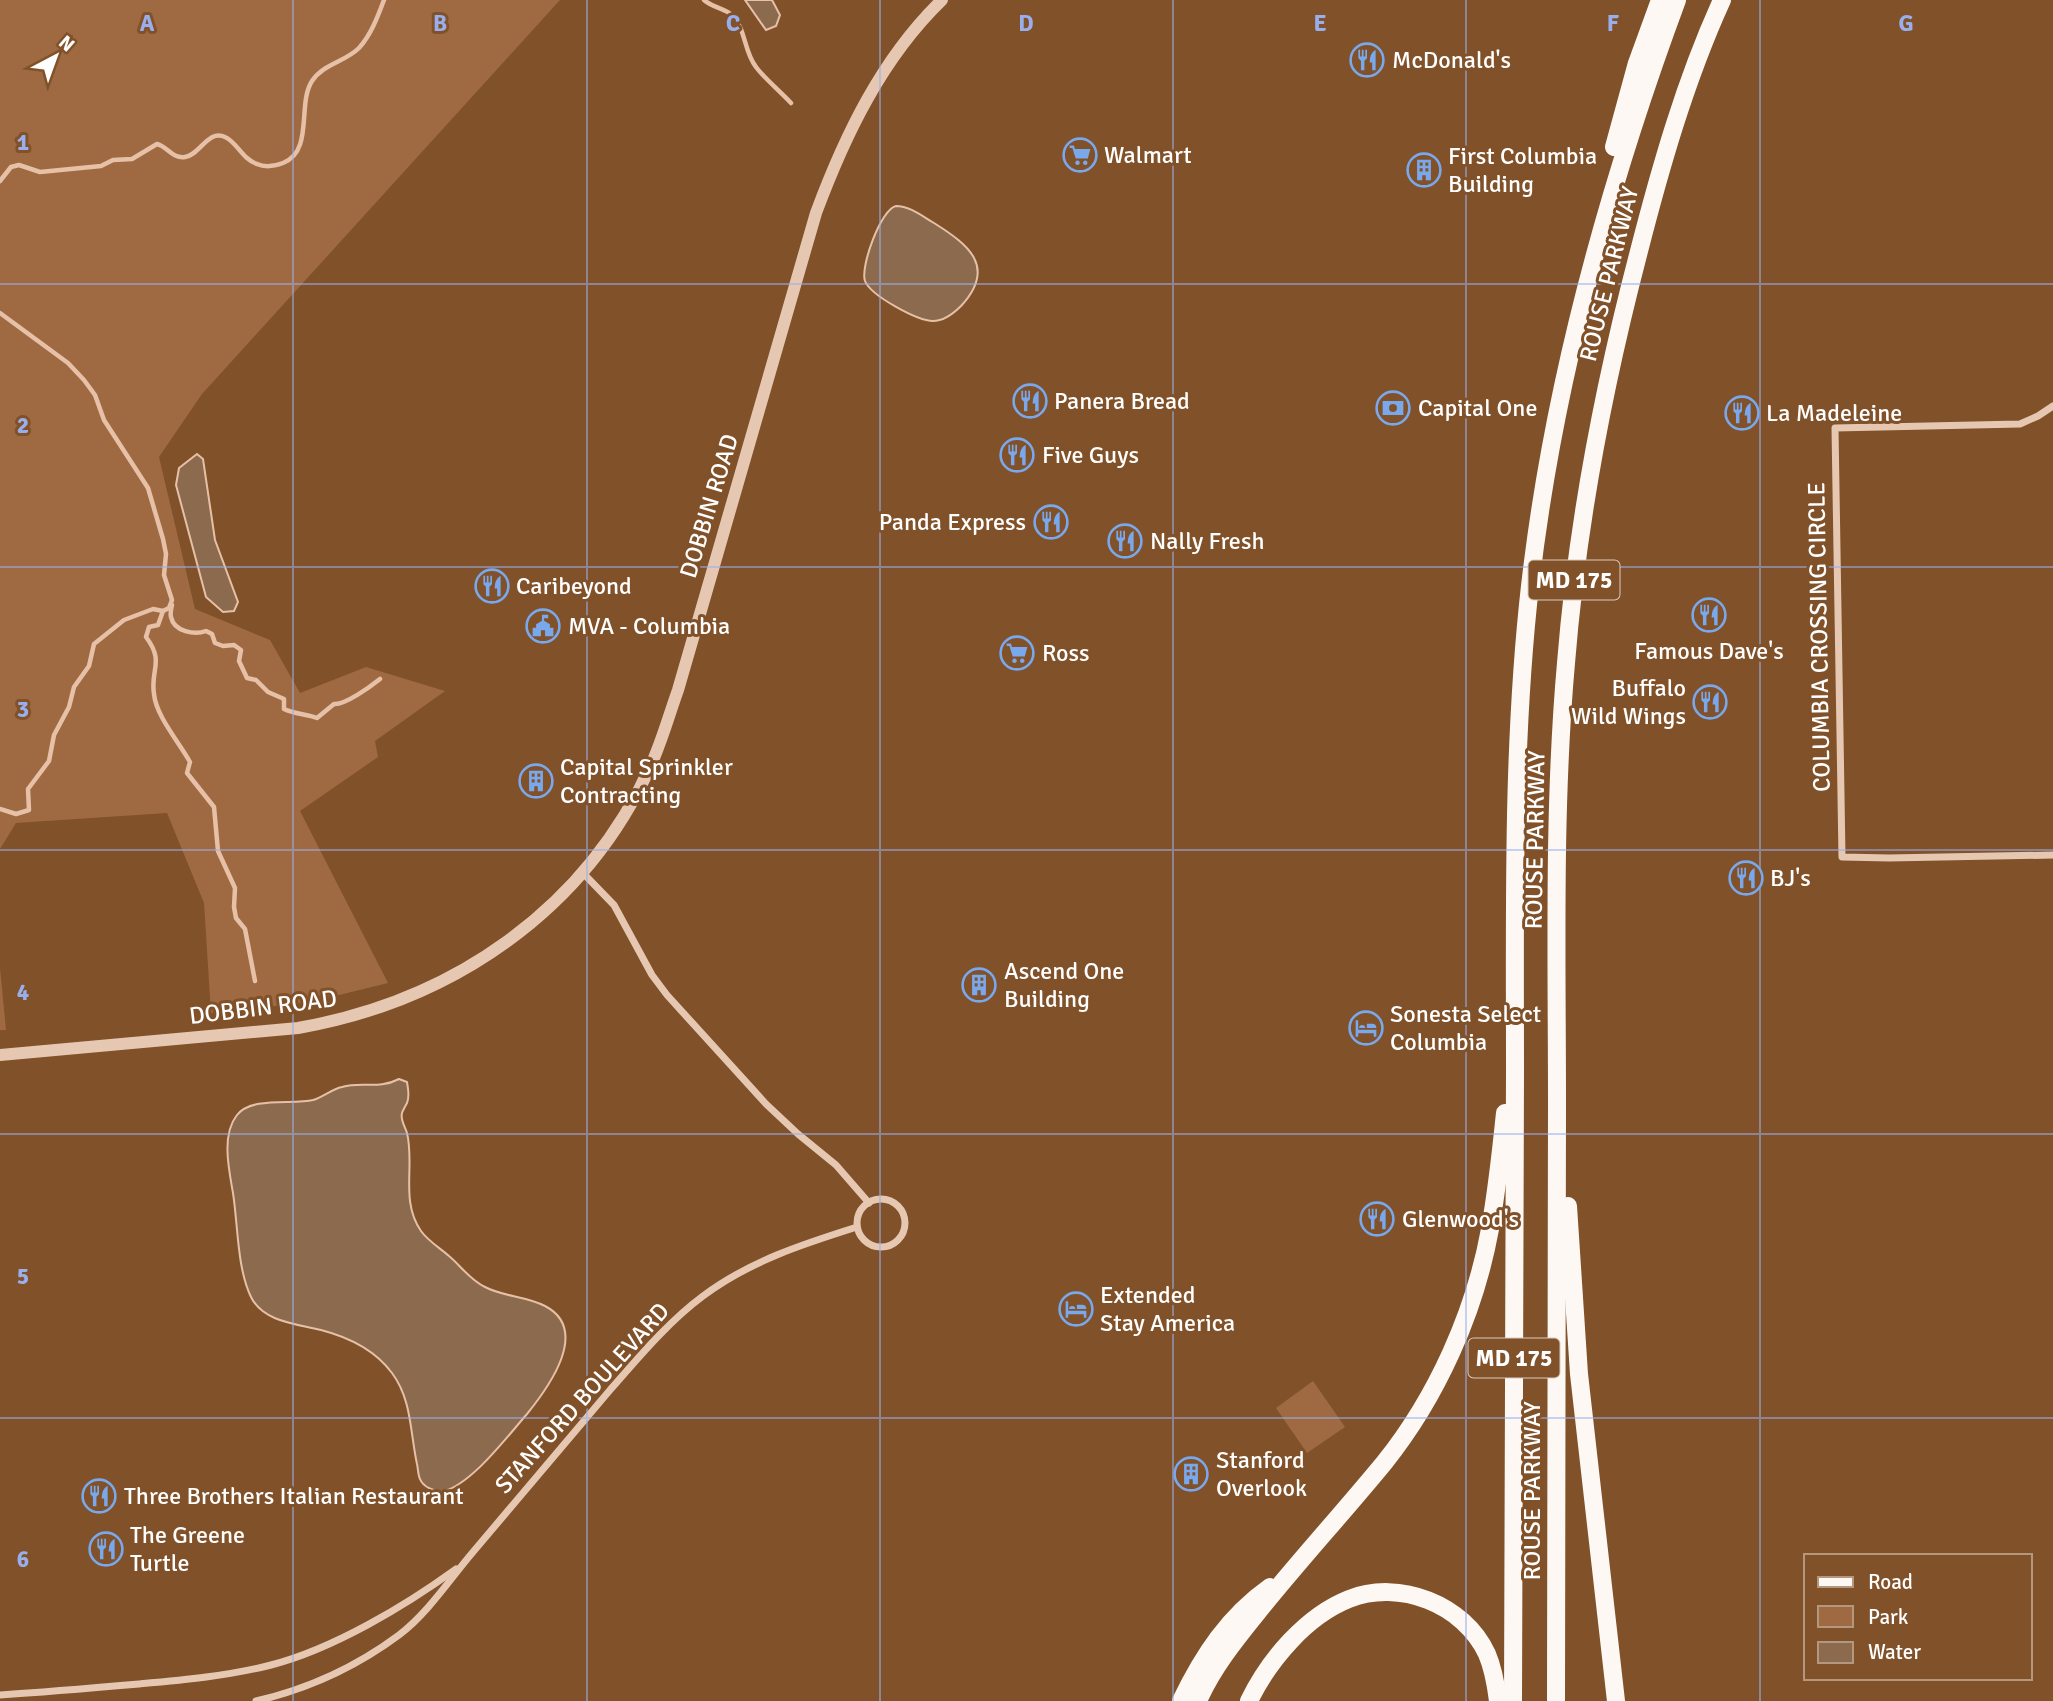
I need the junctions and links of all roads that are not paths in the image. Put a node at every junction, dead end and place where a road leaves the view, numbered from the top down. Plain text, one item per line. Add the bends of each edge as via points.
1 (942, 0) edge
2 (1660, 0) edge
3 (1677, 0) edge
4 (1722, 3) edge
5 (1563, 386) junction
6 (2053, 406) edge
7 (2053, 855) edge
8 (582, 872) junction
9 (1515, 1015) junction
10 (1557, 1044) junction
11 (0, 1055) edge
12 (869, 1203) junction
13 (858, 1227) junction
14 (465, 1562) junction
15 (1288, 1575) junction
16 (0, 1695) edge
17 (256, 1701) edge
18 (1181, 1701) edge
19 (1198, 1701) edge
20 (1249, 1701) edge
21 (1498, 1701) edge
22 (1513, 1701) edge
23 (1556, 1701) edge
24 (1616, 1701) edge

1 - 8 street, DOBBIN ROAD via 884,72 827,182 652,765
2 - 5 main road via 1617,134
3 - 5 main road, ROUSE PARKWAY / MD 175 via 1608,206
4 - 10 main road, ROUSE PARKWAY / MD 175 via 1683,105 1648,217 1605,392 1587,488 1561,725
5 - 9 main road, ROUSE PARKWAY / MD 175 via 1522,661
6 - 7 street, COLUMBIA CROSSING CIRCLE via 2020,424 1835,428 1842,857
8 - 11 street, DOBBIN ROAD via 526,927 488,956 426,990 377,1009 298,1028
8 - 12 street via 623,919 667,995 766,1104 836,1165
9 - 15 main road via 1490,1230 1461,1329 1431,1393 1385,1461
9 - 22 main road, ROUSE PARKWAY / MD 175
10 - 23 main road, ROUSE PARKWAY / MD 175
10 - 24 main road via 1579,1374
12 - 13 street via 859,1215
12 - 13 street via 881,1199 901,1209 905,1218 900,1239 883,1248 872,1246
13 - 14 street, STANFORD BOULEVARD via 765,1259 702,1296 655,1339
14 - 16 street, STANFORD BOULEVARD via 345,1636 274,1664 170,1681
14 - 17 street, STANFORD BOULEVARD via 401,1634 368,1656 321,1681
15 - 18 main road via 1247,1604 1226,1627
15 - 19 main road via 1239,1636
20 - 21 main road via 1292,1641 1332,1607 1372,1593 1398,1592 1435,1602 1466,1626 1486,1653

